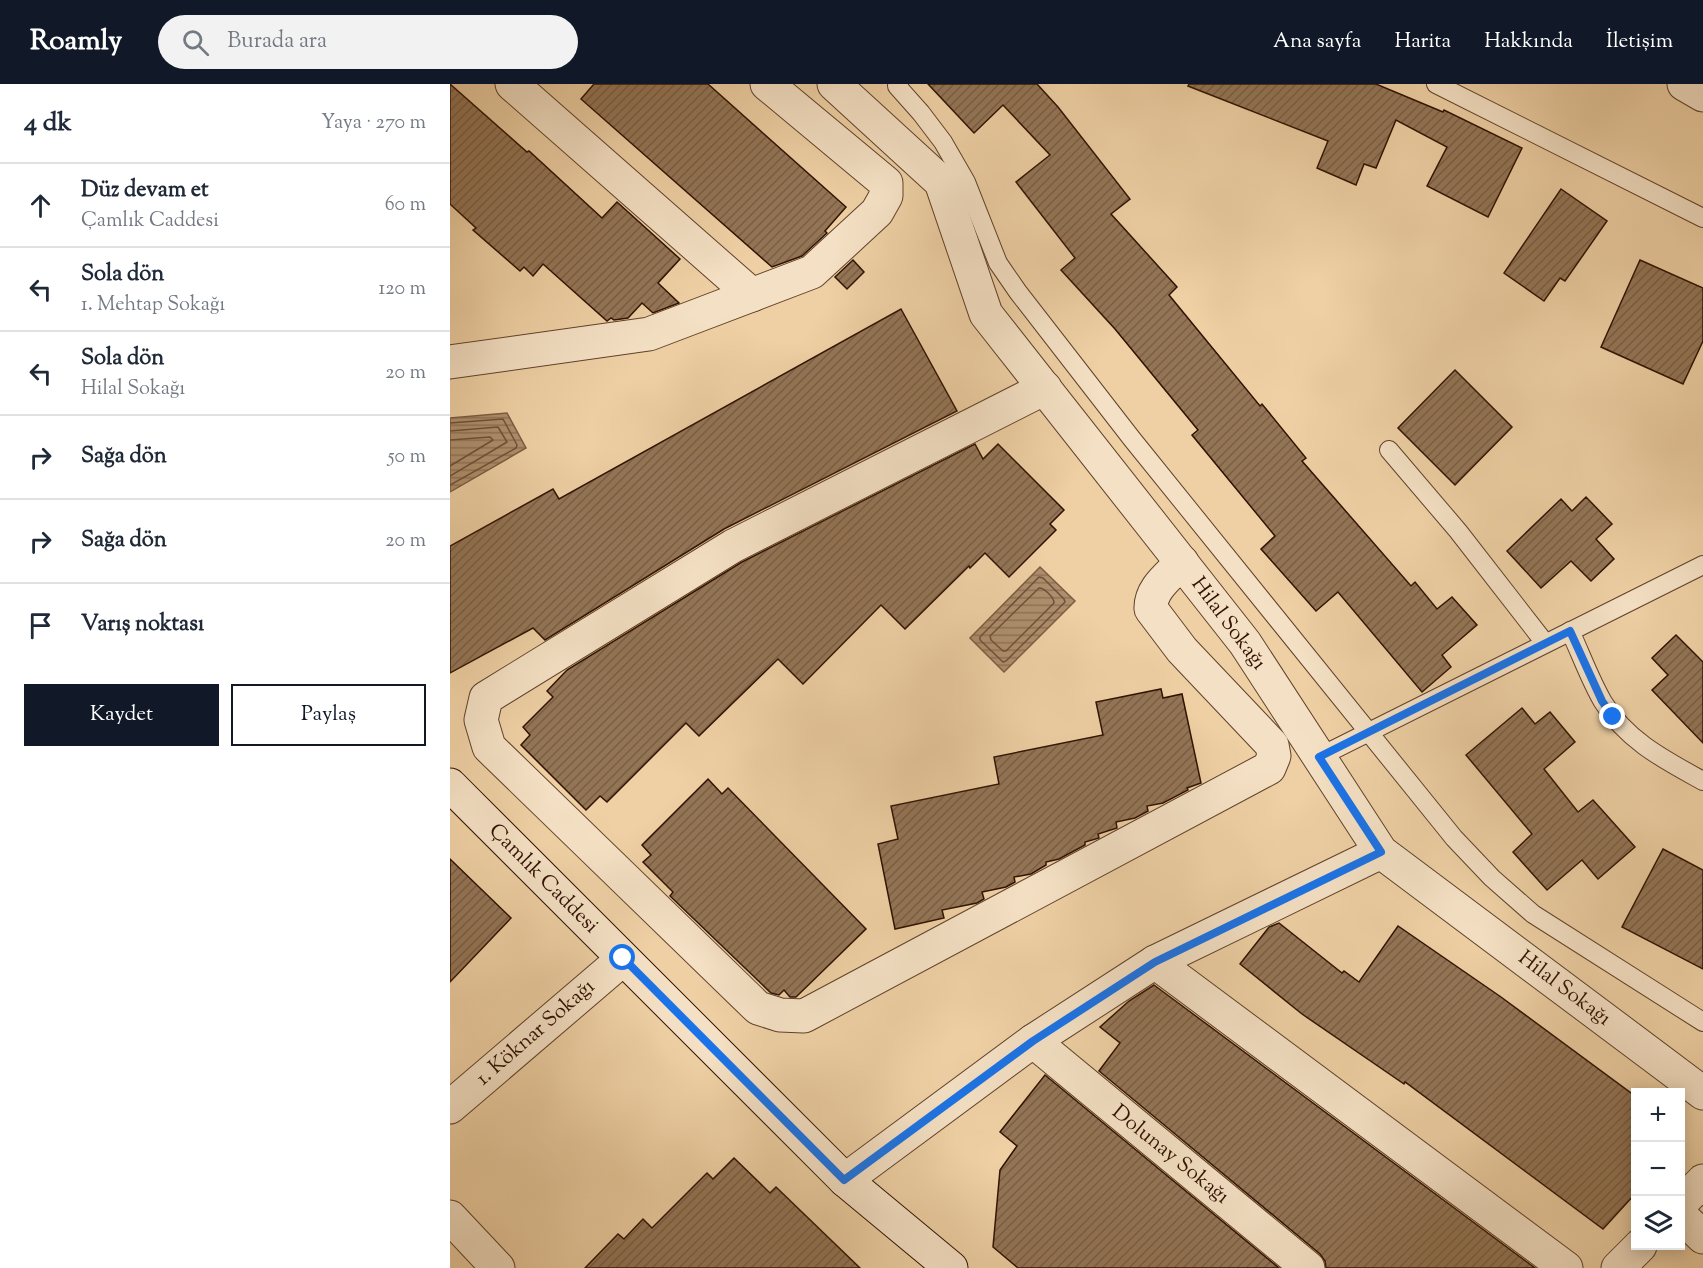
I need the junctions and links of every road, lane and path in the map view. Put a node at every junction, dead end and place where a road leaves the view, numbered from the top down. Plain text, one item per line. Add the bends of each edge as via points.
1 (512, 84) edge
2 (767, 84) edge
3 (834, 84) edge
4 (899, 84) edge
5 (1436, 84) edge
6 (1684, 84) edge
7 (1703, 95) edge
8 (1703, 218) edge
9 (752, 295) junction
10 (450, 362) edge
11 (1045, 388) junction
12 (1389, 450) dead end
13 (1182, 562) junction
14 (1703, 565) edge
15 (1202, 588) junction
16 (1158, 621) junction
17 (1570, 631) junction
18 (1545, 643) junction
19 (1369, 732) junction
20 (1319, 757) junction
21 (1703, 782) edge
22 (450, 785) edge
23 (1381, 852) junction
24 (623, 958) junction
25 (1155, 962) junction
26 (1703, 1022) edge
27 (1033, 1041) junction
28 (1703, 1093) edge
29 (450, 1107) edge
30 (844, 1180) junction
31 (1703, 1181) edge
32 (1685, 1199) edge
33 (450, 1217) edge
34 (1685, 1220) edge
35 (1703, 1237) edge
36 (1635, 1250) edge
37 (498, 1268) edge
38 (951, 1268) edge
39 (1308, 1268) edge
40 (1566, 1268) edge
41 (1618, 1268) edge

1 - 9 street
2 - 9 street via 886,183 886,196 877,212 812,272
3 - 11 street, Hilal Sokağı via 941,182 986,314
4 - 19 lane via 943,142 966,182 998,263 1013,285
5 - 8 lane
6 - 7 street
9 - 10 street via 649,334
11 - 13 street, Hilal Sokağı
11 - 16 street via 733,546 486,698 482,720 489,747 758,1008 780,1015 804,1016 1269,768 1274,756 1272,745
12 - 18 lane
13 - 15 street, Hilal Sokağı
13 - 16 street via 1154,592 1151,609
14 - 17 lane
15 - 16 street via 1172,603
15 - 20 street, Hilal Sokağı via 1245,643
17 - 18 lane
17 - 21 lane via 1602,701 1625,731 1642,746
18 - 19 lane
19 - 20 lane
19 - 26 lane via 1454,838 1512,897
20 - 23 street, Hilal Sokağı
22 - 24 street, Çamlık Caddesi
23 - 25 street
23 - 28 street, Hilal Sokağı
24 - 29 street, 1. Köknar Sokağı
24 - 30 street, Çamlık Caddesi
25 - 27 street
25 - 40 street
27 - 30 street
27 - 39 street, Dolunay Sokağı
30 - 38 street, Çamlık Caddesi
31 - 32 street
33 - 37 street
34 - 35 street
36 - 41 street

